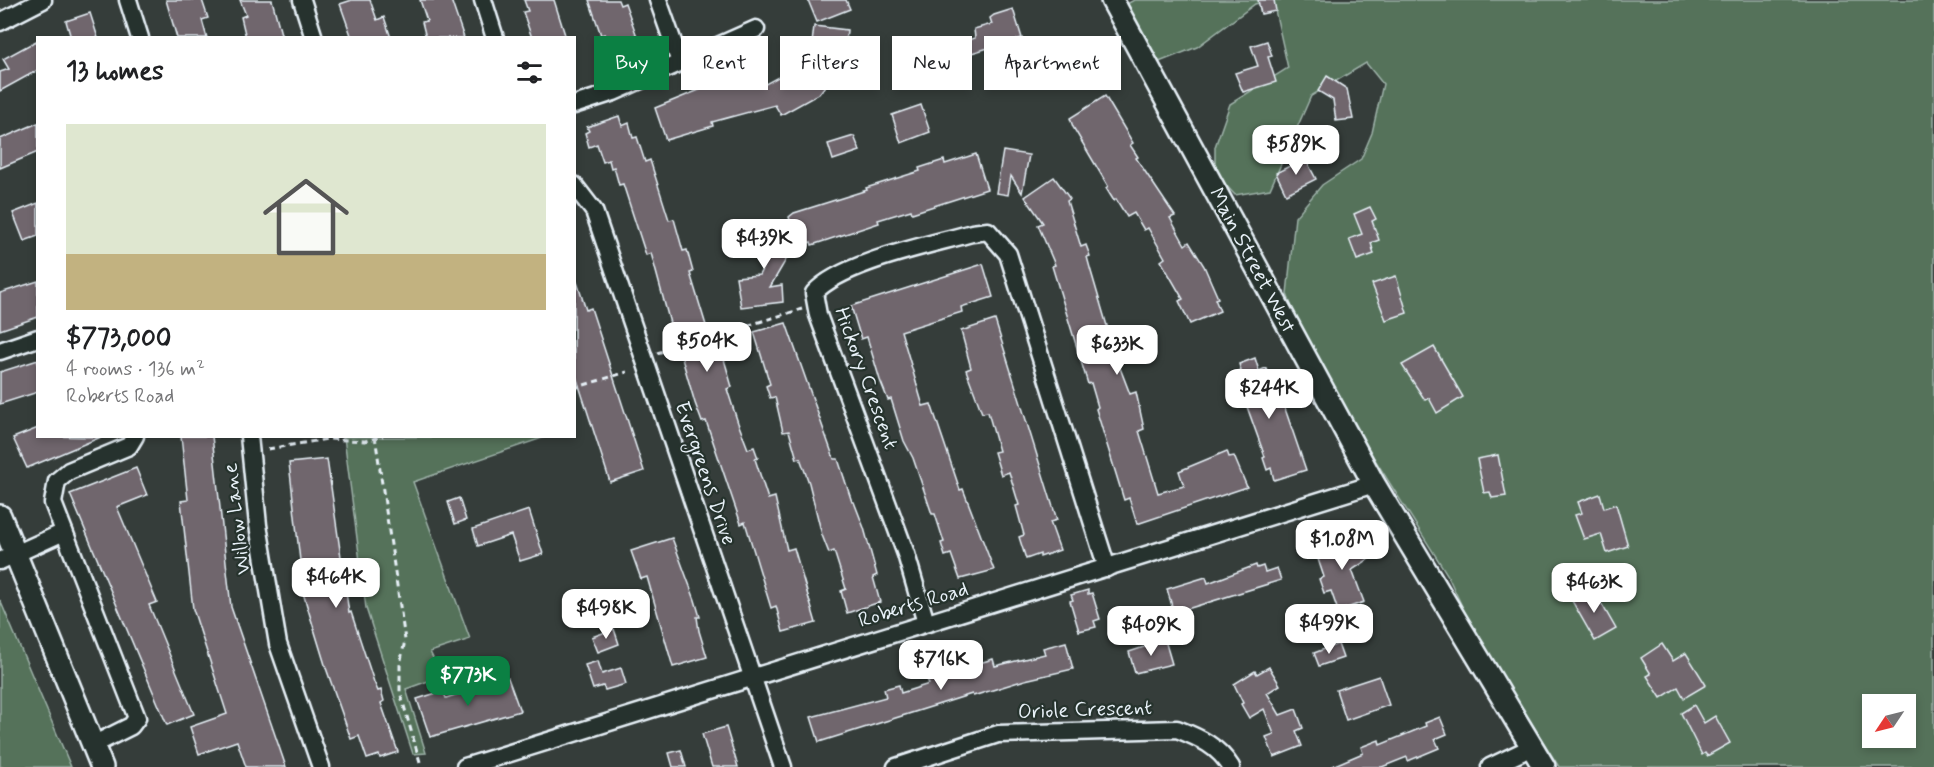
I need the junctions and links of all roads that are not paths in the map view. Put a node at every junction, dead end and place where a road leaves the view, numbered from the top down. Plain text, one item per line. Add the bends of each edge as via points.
1 (44, 0) edge
2 (128, 0) edge
3 (302, 0) edge
4 (483, 0) edge
5 (658, 0) edge
6 (1112, 0) edge
7 (0, 22) edge
8 (756, 29) dead end
9 (139, 36) edge
10 (313, 36) edge
11 (494, 36) edge
12 (680, 62) junction
13 (576, 104) edge
14 (576, 188) edge
15 (36, 339) edge
16 (0, 351) edge
17 (134, 438) edge
18 (249, 438) edge
19 (1374, 484) junction
20 (0, 516) edge
21 (64, 532) junction
22 (8, 557) edge
23 (1107, 568) junction
24 (926, 623) junction
25 (752, 677) junction
26 (93, 745) junction
27 (1532, 747) junction
28 (102, 767) edge
29 (321, 767) edge
30 (465, 767) edge
31 (783, 767) edge
32 (896, 767) edge
33 (1231, 767) edge
34 (1490, 767) edge
35 (1544, 767) edge

1 - 7 street
2 - 9 street
3 - 10 street
4 - 11 street
5 - 12 street
6 - 19 main road, Main Street West
8 - 12 street
12 - 13 street via 615,92
14 - 25 street, Evergreens Drive via 594,211
15 - 16 street
17 - 21 street via 129,446 69,471 57,481 53,503
18 - 29 street, Willow Lane via 258,525 278,644
19 - 23 street, Roberts Road
19 - 27 main road, Main Street West
20 - 22 main road
21 - 22 street
21 - 26 street via 137,718 130,726
22 - 26 main road
23 - 24 street, Roberts Road
23 - 24 street, Hickory Crescent via 1008,254 997,238 988,231 972,233 859,266 824,281 814,293 818,315 906,554
24 - 25 street, Roberts Road
25 - 30 street, Roberts Road
25 - 31 street, Evergreens Drive
26 - 28 main road
27 - 34 street
27 - 35 main road, Main Street West
32 - 33 street, Oriole Crescent via 998,734 1178,729 1204,740

